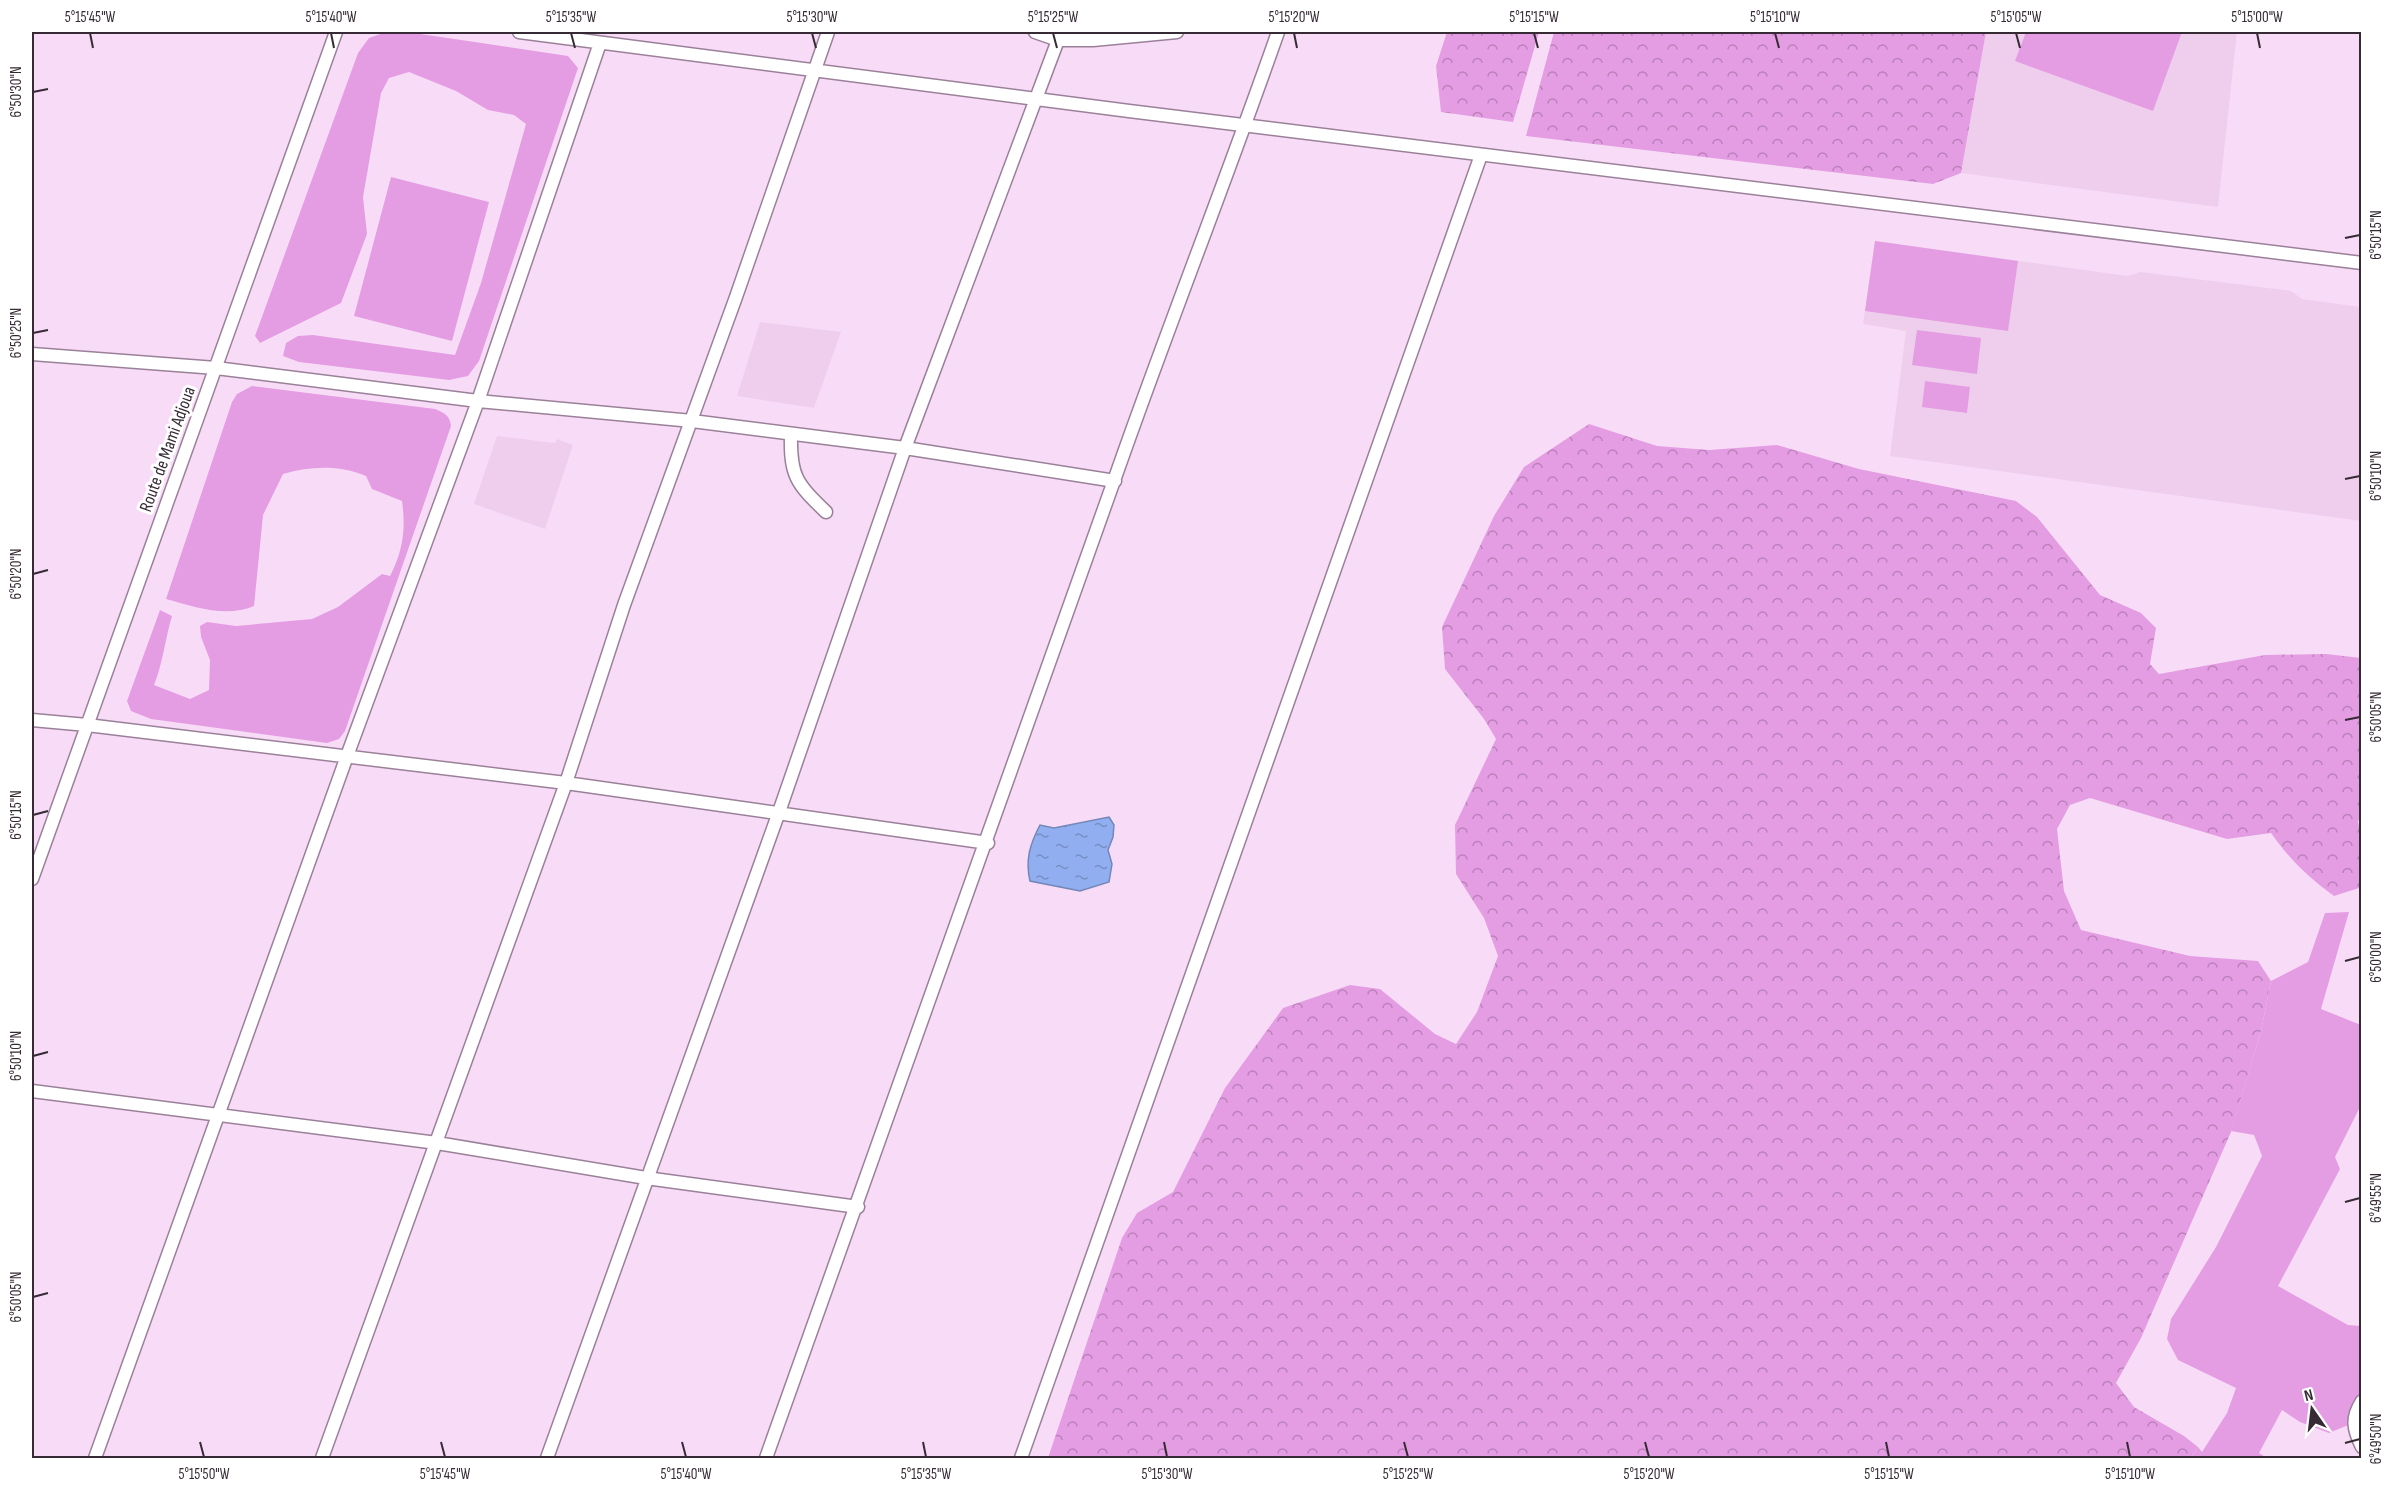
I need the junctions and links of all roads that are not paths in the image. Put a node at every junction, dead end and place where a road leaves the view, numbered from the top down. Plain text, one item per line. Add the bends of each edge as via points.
1 (336, 32) edge
2 (519, 32) edge
3 (828, 32) edge
4 (1035, 32) edge
5 (1177, 32) edge
6 (1278, 32) edge
7 (1058, 40) junction
8 (600, 43) junction
9 (814, 69) junction
10 (1034, 97) junction
11 (1246, 125) junction
12 (1481, 155) junction
13 (2361, 263) edge
14 (32, 354) edge
15 (216, 368) junction
16 (478, 401) junction
17 (692, 421) junction
18 (791, 434) junction
19 (905, 448) junction
20 (1115, 481) junction
21 (826, 512) dead end
22 (32, 720) edge
23 (87, 725) junction
24 (347, 756) junction
25 (566, 783) junction
26 (779, 812) junction
27 (988, 843) junction
28 (32, 879) edge
29 (32, 1091) edge
30 (218, 1114) junction
31 (437, 1143) junction
32 (646, 1178) junction
33 (858, 1207) junction
34 (2361, 1401) edge
35 (2361, 1447) edge
36 (95, 1458) edge
37 (322, 1458) edge
38 (547, 1458) edge
39 (766, 1458) edge
40 (1021, 1458) edge

1 - 15 street, Route de Mami Adjoua
2 - 8 street
3 - 9 street
4 - 7 street
5 - 7 street
6 - 11 street
7 - 10 street
8 - 9 street
8 - 16 street
9 - 10 street
9 - 17 street
10 - 11 street
10 - 19 street
11 - 12 street
11 - 20 street
12 - 13 street
12 - 40 street
14 - 15 street
15 - 16 street
15 - 23 street, Route de Mami Adjoua
16 - 17 street
16 - 24 street
17 - 18 street
17 - 25 street via 624,605
18 - 19 street
18 - 21 street via 791,468 803,489
19 - 20 street
19 - 26 street
20 - 27 street
22 - 23 street
23 - 24 street
23 - 28 street, Route de Mami Adjoua
24 - 25 street
24 - 30 street
25 - 26 street
25 - 31 street
26 - 27 street
26 - 32 street
27 - 33 street
29 - 30 street
30 - 31 street
30 - 36 street
31 - 32 street
31 - 37 street
32 - 33 street
32 - 38 street
33 - 39 street
34 - 35 street via 2353,1415

